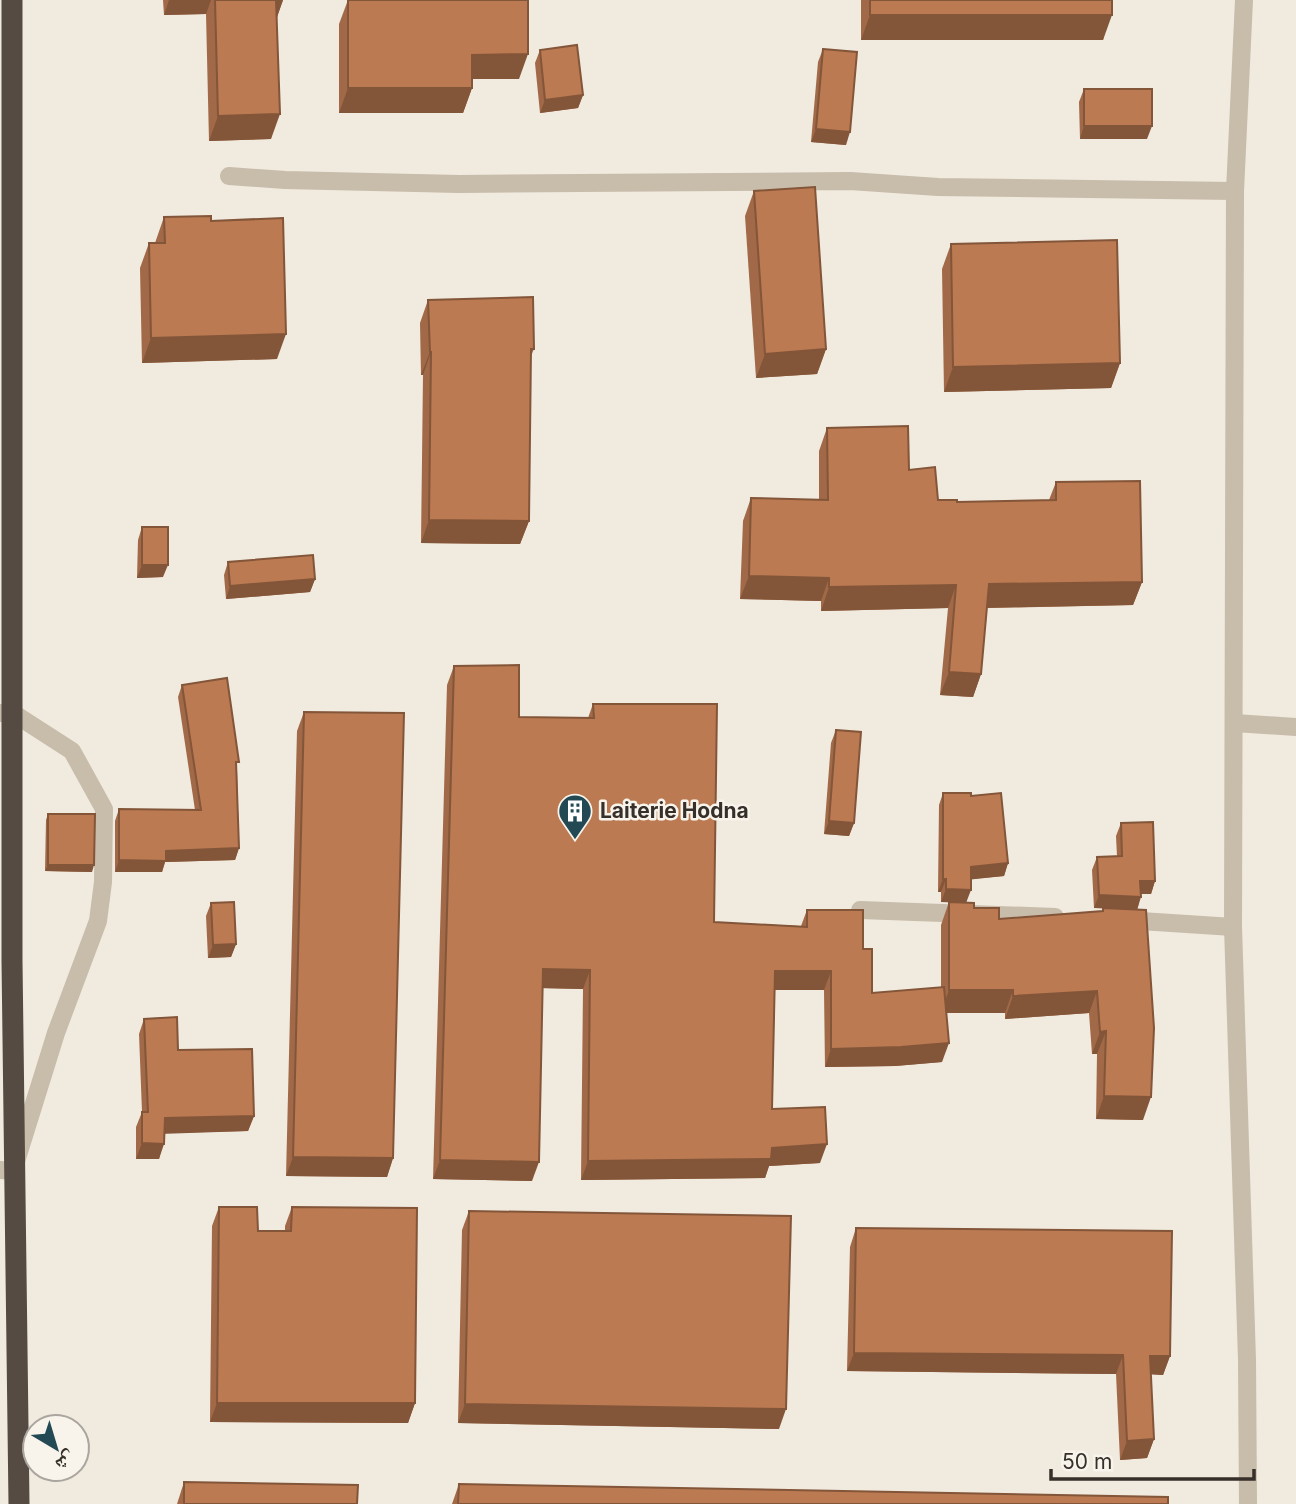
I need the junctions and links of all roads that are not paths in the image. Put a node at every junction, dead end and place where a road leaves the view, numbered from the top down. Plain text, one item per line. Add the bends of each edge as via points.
1 (12, 0) edge
2 (1244, 0) edge
3 (229, 176) dead end
4 (1235, 191) junction
5 (7, 713) edge
6 (1235, 723) junction
7 (1296, 727) edge
8 (860, 910) edge
9 (1068, 918) edge
10 (1109, 920) edge
11 (1233, 927) junction
12 (7, 1170) edge
13 (19, 1504) edge
14 (1248, 1504) edge

1 - 5 highway
2 - 4 street
3 - 4 street via 445,183 850,181 937,187
4 - 6 street
5 - 12 highway
5 - 12 street via 72,751 104,809 98,921
6 - 7 street
6 - 11 street
8 - 9 street
10 - 11 street
11 - 14 street
12 - 13 highway

